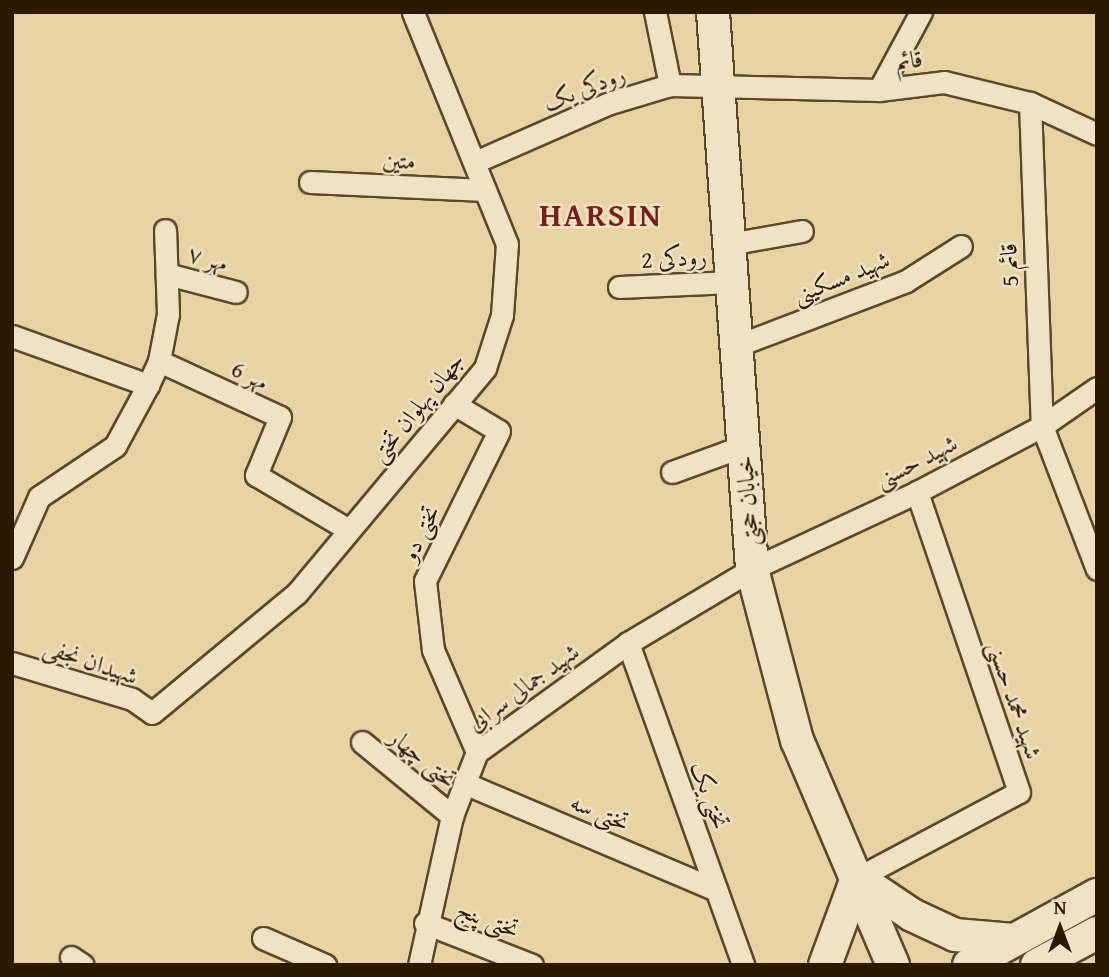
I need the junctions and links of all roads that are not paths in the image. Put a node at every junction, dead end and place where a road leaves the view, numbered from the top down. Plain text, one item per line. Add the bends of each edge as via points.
1 (413, 12) edge
2 (655, 12) edge
3 (713, 12) edge
4 (921, 12) edge
5 (719, 84) junction
6 (670, 85) junction
7 (879, 90) junction
8 (1030, 103) junction
9 (1097, 134) edge
10 (475, 162) junction
11 (310, 182) dead end
12 (485, 190) junction
13 (165, 230) dead end
14 (802, 231) dead end
15 (729, 244) junction
16 (961, 246) dead end
17 (167, 274) junction
18 (732, 282) junction
19 (619, 287) dead end
20 (236, 292) dead end
21 (12, 336) edge
22 (736, 346) junction
23 (159, 361) junction
24 (148, 385) junction
25 (1097, 388) edge
26 (454, 404) junction
27 (1042, 426) junction
28 (743, 446) junction
29 (672, 472) dead end
30 (916, 492) junction
31 (349, 530) junction
32 (12, 558) edge
33 (752, 569) junction
34 (1097, 569) edge
35 (628, 643) junction
36 (12, 663) edge
37 (152, 713) joint
38 (362, 742) dead end
39 (477, 752) junction
40 (464, 783) junction
41 (452, 816) junction
42 (857, 878) junction
43 (716, 890) junction
44 (1097, 895) edge
45 (425, 923) junction
46 (1097, 933) edge
47 (263, 938) dead end
48 (1014, 940) junction
49 (325, 965) edge
50 (419, 965) edge
51 (532, 965) edge
52 (743, 965) edge
53 (825, 965) edge
54 (893, 965) edge
55 (969, 965) edge
56 (1037, 965) edge

1 - 10 street, جهان پهلوان تختی
2 - 6 street
3 - 5 main road, خیابان حجتی
4 - 7 street
5 - 6 street, رودکی یک
5 - 7 street, قائم
5 - 15 main road, خیابان حجتی
6 - 10 street, رودکی یک via 607,104
7 - 8 street, قائم via 944,82
8 - 9 street, قائم
8 - 27 street, قائم 5
10 - 12 street, جهان پهلوان تختی
11 - 12 street, متین
12 - 26 street, جهان پهلوان تختی via 507,244 502,315 485,368
13 - 17 street
14 - 15 street
15 - 18 main road, خیابان حجتی
16 - 22 street, شهید مسکینی via 906,281
17 - 20 street, مهر ۷
17 - 23 street via 168,314
18 - 19 street, رودکی 2
18 - 22 main road, خیابان حجتی
21 - 24 street
22 - 28 main road, خیابان حجتی
23 - 24 street
23 - 31 street, مهر 6 via 280,417 256,475
24 - 32 street via 115,446 39,497
25 - 27 street, شهید حسنی
26 - 31 street, جهان پهلوان تختی
26 - 39 street, تختی دو via 499,431 425,581 433,650
27 - 30 street, شهید حسنی
27 - 34 street, قائم 5
28 - 29 street
28 - 33 main road, خیابان حجتی
30 - 33 street, شهید حسنی
30 - 42 street, شهید محمد حسنی via 1019,793
31 - 37 street, جهان پهلوان تختی via 297,593
33 - 35 street, شهید جمالی سرابی
33 - 42 main road, خیابان حجتی via 797,740
35 - 39 street, شهید جمالی سرابی
35 - 43 street, تختی یک
36 - 37 street, شهیدان نجفی via 132,699
38 - 41 street, تختی چهار
39 - 40 street, شهید جمالی سرابی
40 - 41 street, شهید جمالی سرابی
40 - 43 street, تختی سه
41 - 45 street, شهید جمالی سرابی
42 - 48 main road via 912,915 955,935
42 - 53 main road
42 - 54 main road, خیابان حجتی
43 - 52 street, تختی یک
44 - 48 main road
45 - 50 street, شهید جمالی سرابی
45 - 51 street, تختی پنج
46 - 56 main road
47 - 49 street
48 - 55 main road

